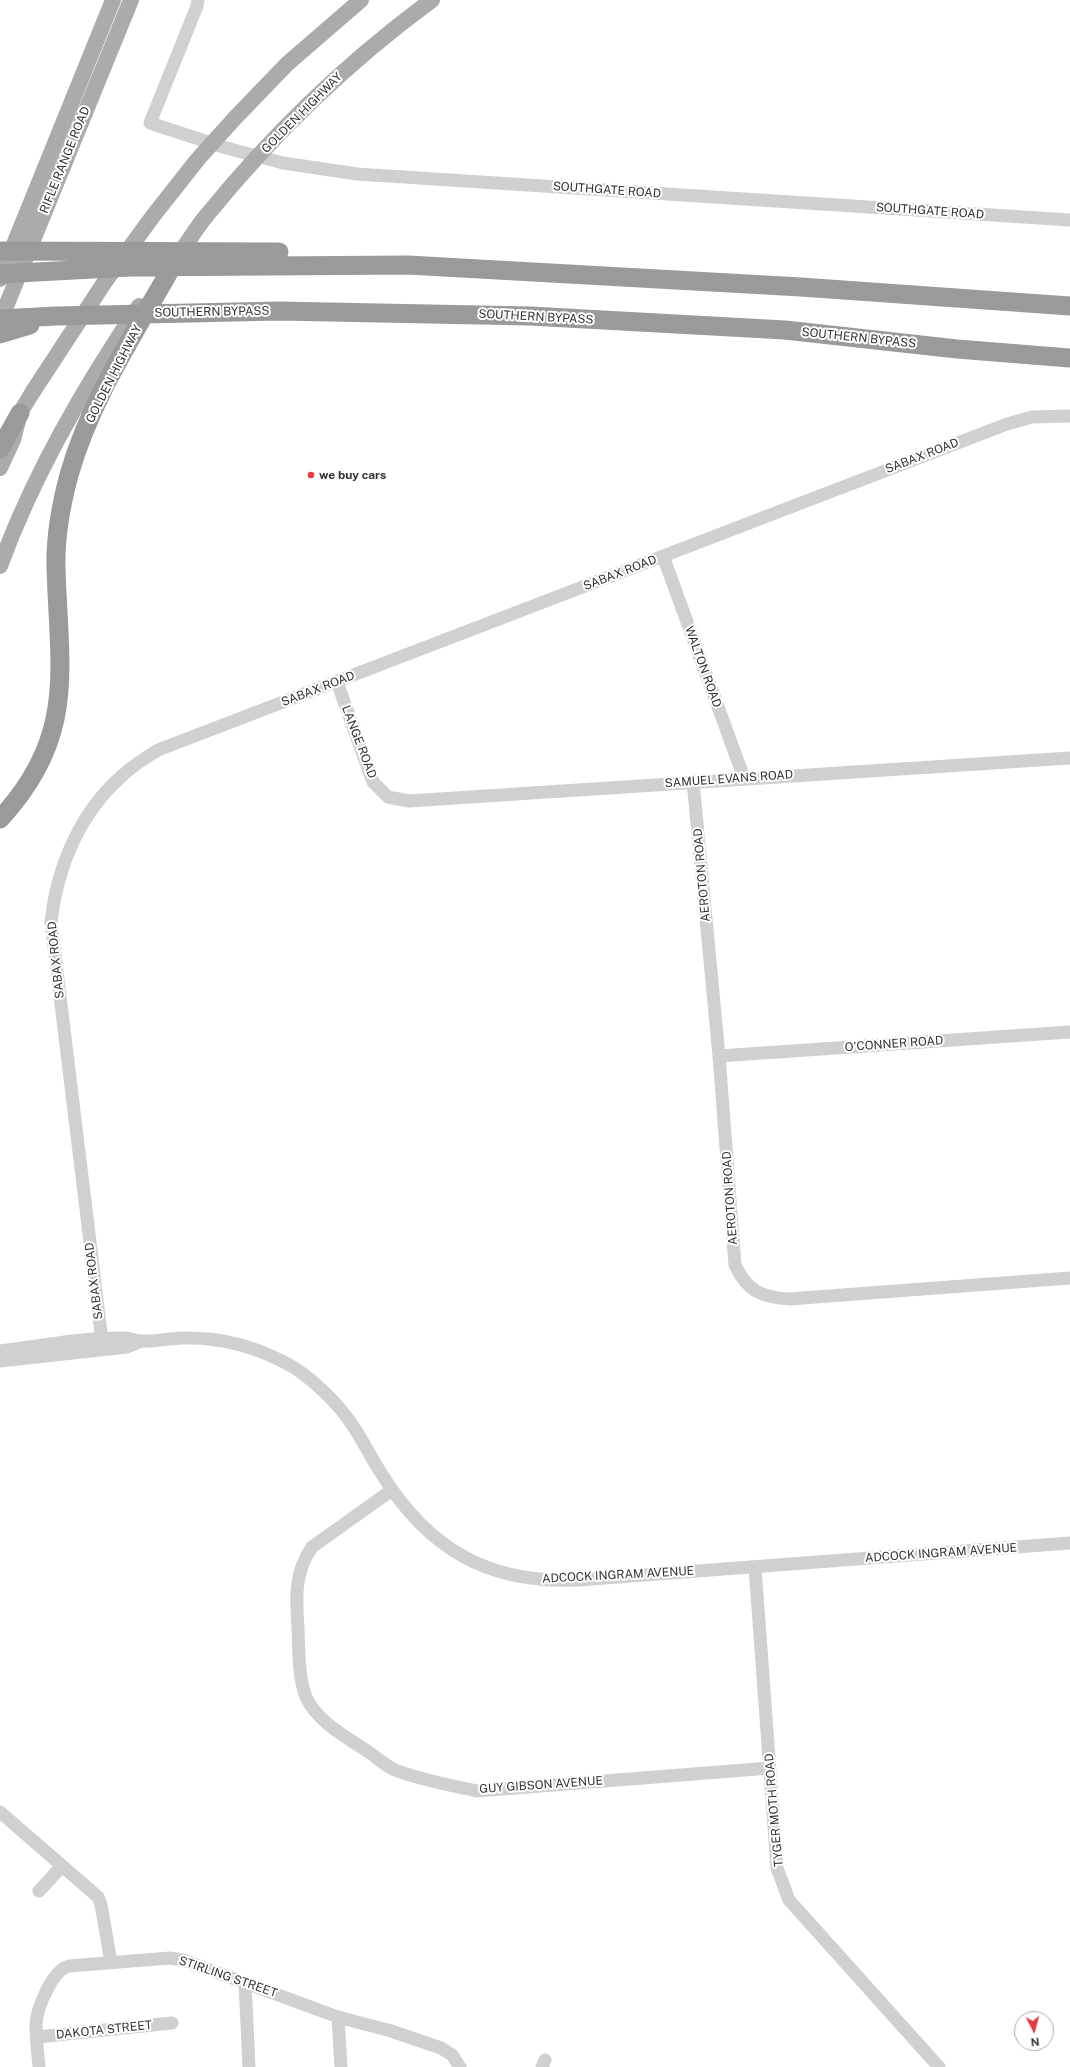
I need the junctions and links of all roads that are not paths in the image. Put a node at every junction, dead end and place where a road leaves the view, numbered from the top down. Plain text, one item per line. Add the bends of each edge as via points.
1 (113, 0) edge
2 (131, 0) edge
3 (198, 0) edge
4 (361, 0) edge
5 (432, 0) edge
6 (91, 75) junction
7 (72, 122) junction
8 (1070, 220) edge
9 (0, 251) edge
10 (179, 254) junction
11 (408, 265) junction
12 (0, 274) edge
13 (0, 279) edge
14 (1070, 306) edge
15 (56, 316) junction
16 (0, 320) edge
17 (0, 334) edge
18 (1070, 358) edge
19 (20, 413) junction
20 (1070, 416) edge
21 (0, 450) edge
22 (0, 468) edge
23 (663, 556) junction
24 (0, 566) edge
25 (336, 682) junction
26 (1070, 758) edge
27 (744, 778) junction
28 (693, 781) junction
29 (388, 797) joint
30 (0, 819) edge
31 (1070, 1032) edge
32 (719, 1056) junction
33 (1070, 1278) edge
34 (102, 1344) junction
35 (0, 1351) edge
36 (0, 1361) edge
37 (392, 1490) junction
38 (1070, 1543) edge
39 (756, 1567) junction
40 (770, 1768) junction
41 (2, 1819) edge
42 (62, 1866) junction
43 (39, 1891) dead end
44 (111, 1962) junction
45 (245, 1982) junction
46 (338, 2017) junction
47 (172, 2023) dead end
48 (37, 2037) junction
49 (39, 2067) edge
50 (248, 2067) edge
51 (341, 2067) edge
52 (460, 2067) edge
53 (938, 2067) edge

1 - 6 main road, RIFLE RANGE ROAD
2 - 6 main road, RIFLE RANGE ROAD
3 - 8 street, SOUTHGATE ROAD via 150,123 283,163 357,174
4 - 19 main road via 287,64 198,158 104,283
5 - 10 main road, GOLDEN HIGHWAY via 401,23 320,93 206,215
6 - 7 main road, RIFLE RANGE ROAD
7 - 13 main road, RIFLE RANGE ROAD via 28,209
7 - 16 main road, RIFLE RANGE ROAD via 52,194
9 - 11 highway via 305,253
10 - 24 main road via 149,291 83,393 36,481
10 - 30 highway, GOLDEN HIGHWAY via 115,366 77,451 62,504 57,537 61,673 58,710 53,730 35,773 19,798
11 - 12 highway via 138,267
11 - 14 highway via 801,287
15 - 16 highway, SOUTHERN BYPASS
15 - 17 highway
15 - 18 highway, SOUTHERN BYPASS via 279,311 530,316 785,330 957,349
19 - 21 highway
19 - 22 main road via 13,440
20 - 23 street, SABAX ROAD via 1032,417 1007,424
23 - 25 street, SABAX ROAD
23 - 27 street, WALTON ROAD
25 - 29 street, LANGE ROAD via 373,782
25 - 34 street, SABAX ROAD via 158,750 123,774 99,799 75,836 64,861 55,889 51,930
26 - 27 street, SAMUEL EVANS ROAD
27 - 28 street, SAMUEL EVANS ROAD
28 - 29 street, SAMUEL EVANS ROAD via 409,801
28 - 32 street, AEROTON ROAD
31 - 32 street, O'CONNER ROAD
32 - 33 street, AEROTON ROAD via 735,1265 742,1281 761,1295 789,1299
34 - 35 street, ADCOCK INGRAM AVENUE
34 - 36 street, ADCOCK INGRAM AVENUE
34 - 37 street, ADCOCK INGRAM AVENUE via 127,1347 142,1341 182,1338 229,1342 286,1363 321,1390 346,1416
37 - 39 street, ADCOCK INGRAM AVENUE via 404,1508 437,1540 483,1566 516,1576 560,1581
37 - 40 street, GUY GIBSON AVENUE via 312,1547 298,1575 296,1594 301,1675 306,1698 315,1712 337,1730 393,1769 432,1782 477,1791
38 - 39 street, ADCOCK INGRAM AVENUE
39 - 40 street, TYGER MOTH ROAD
40 - 53 street, TYGER MOTH ROAD via 777,1868 789,1900
41 - 42 street
42 - 43 street
42 - 44 street via 100,1900
44 - 45 street, STIRLING STREET via 170,1958 184,1960
44 - 48 street, STIRLING STREET via 69,1966 59,1970 45,1995 38,2015
45 - 46 street, STIRLING STREET
45 - 50 street
46 - 51 street
46 - 52 street, STIRLING STREET via 442,2048 452,2055
47 - 48 street, DAKOTA STREET
48 - 49 street, STIRLING STREET

